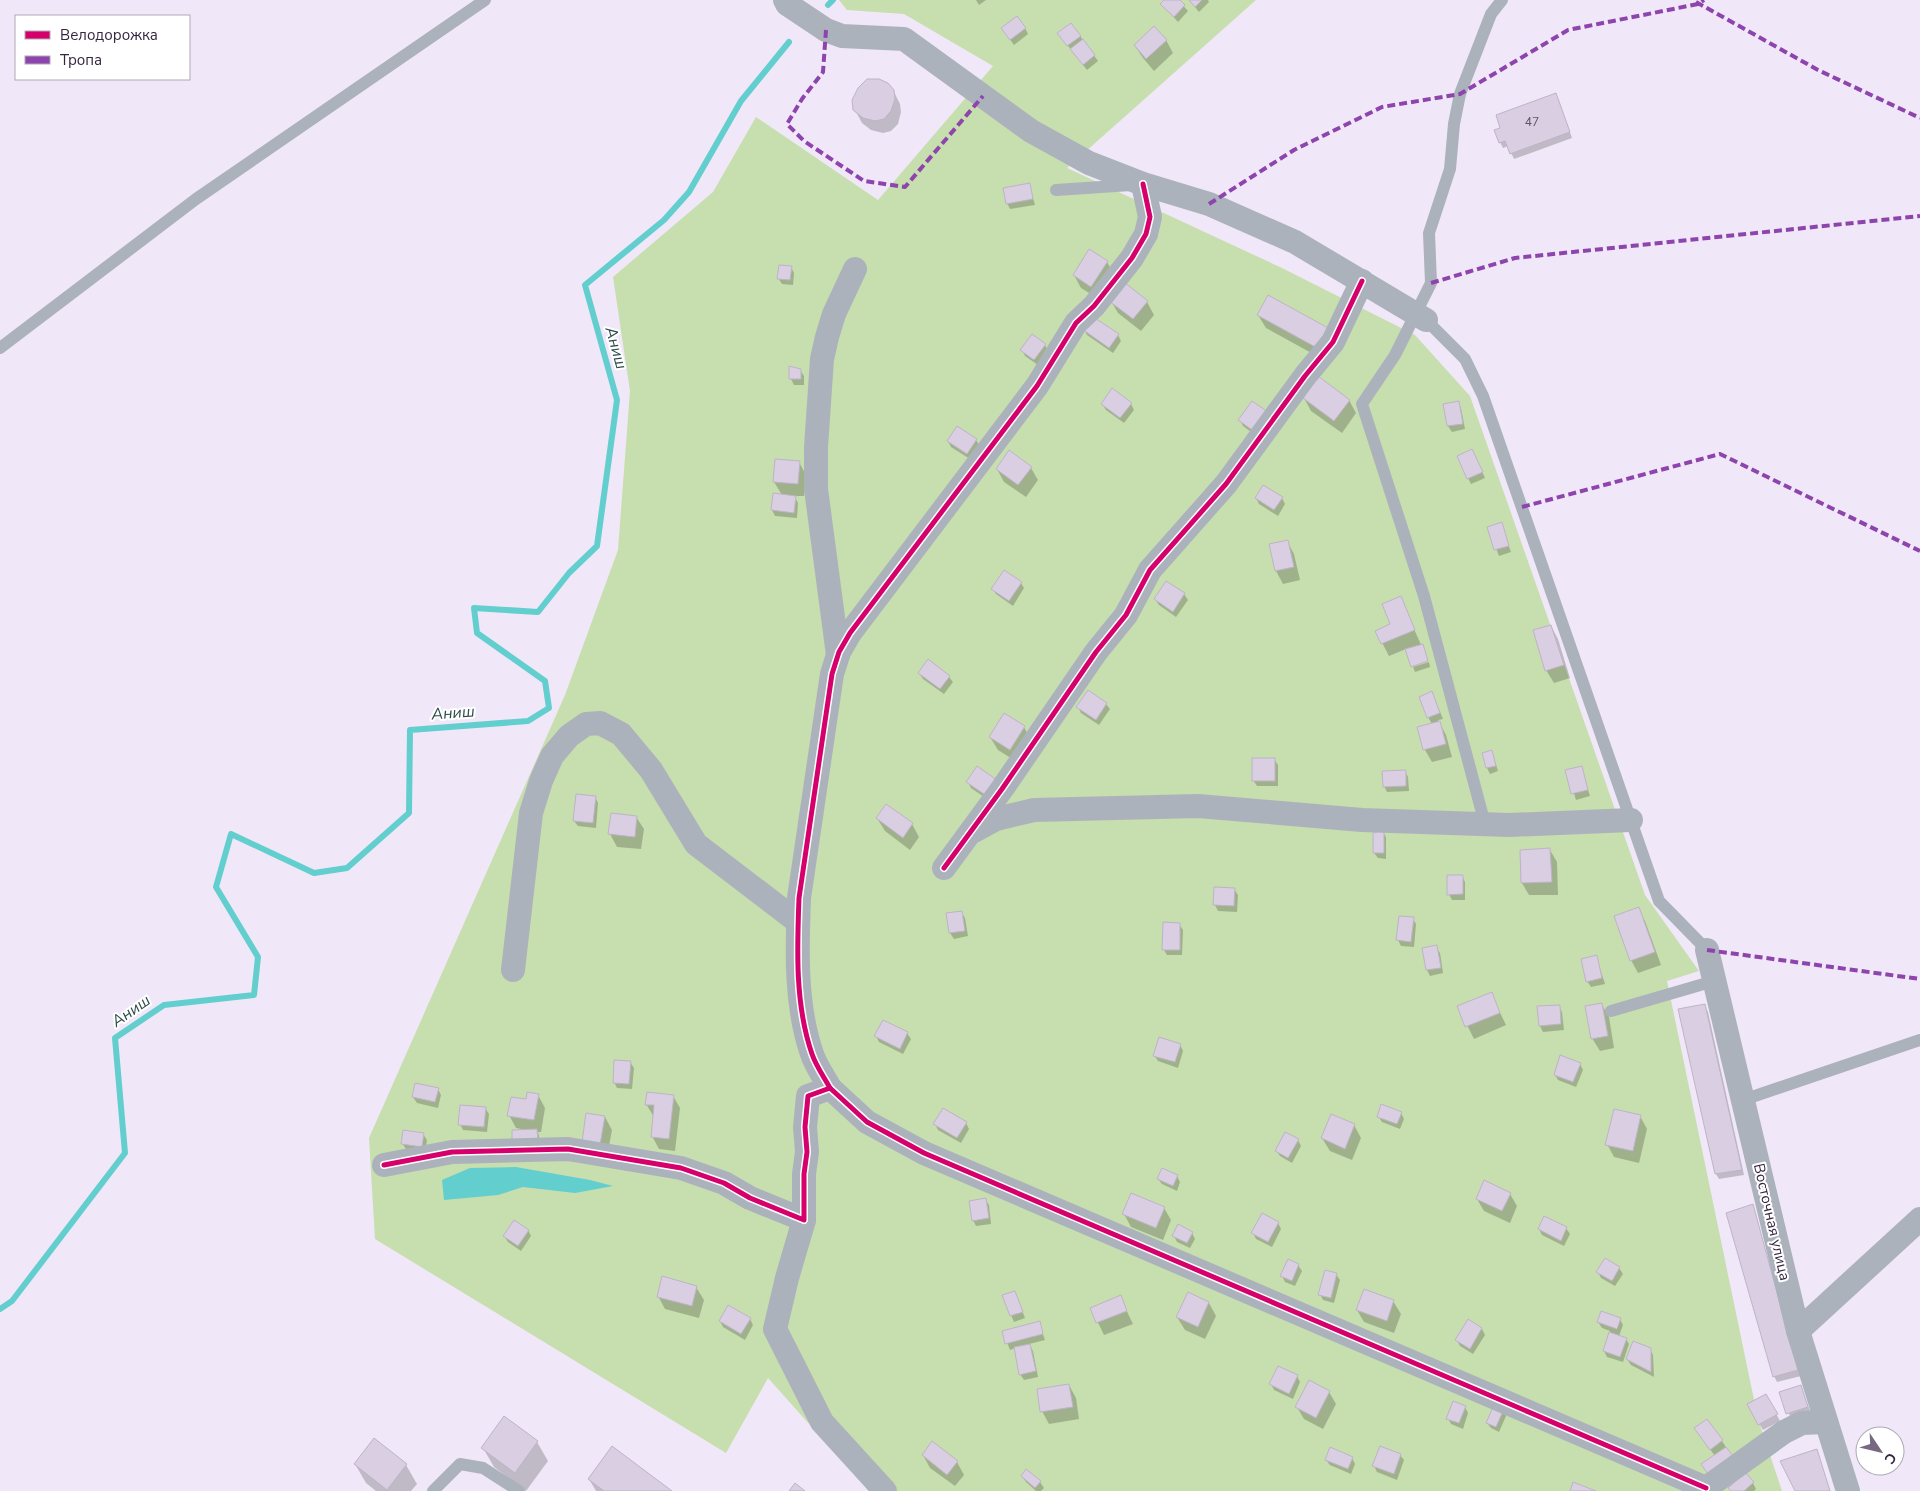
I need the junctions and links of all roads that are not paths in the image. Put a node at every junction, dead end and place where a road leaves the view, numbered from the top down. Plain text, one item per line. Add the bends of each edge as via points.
1 (485, 0) edge
2 (1502, 0) edge
3 (784, 2) edge
4 (1143, 184) junction
5 (1056, 190) dead end
6 (855, 269) dead end
7 (1362, 281) junction
8 (1421, 317) junction
9 (0, 348) edge
10 (838, 656) junction
11 (1631, 820) junction
12 (1485, 824) junction
13 (970, 834) junction
14 (944, 868) dead end
15 (798, 922) junction
16 (1707, 950) joint
17 (513, 970) dead end
18 (1714, 981) junction
19 (1611, 1012) dead end
20 (1920, 1040) edge
21 (830, 1088) junction
22 (1743, 1100) junction
23 (384, 1166) dead end
24 (1920, 1219) edge
25 (804, 1220) junction
26 (1798, 1331) junction
27 (1826, 1422) junction
28 (1704, 1490) edge
29 (433, 1491) edge
30 (519, 1491) edge
31 (885, 1491) edge
32 (1848, 1491) edge

1 - 9 lane via 196,199
2 - 8 lane via 1491,14 1460,94 1450,169 1429,233 1431,283
3 - 4 street via 826,30 842,36 904,39 1031,131 1089,163
4 - 5 lane
4 - 7 street via 1217,207 1295,242
4 - 10 street via 1150,217 1146,234 1132,258 1100,299 1076,323 1037,386 850,633
6 - 10 street via 834,314 822,359 816,447 816,489
7 - 8 street
7 - 13 street via 1332,342 1226,484 1150,570 1126,615 1096,652
8 - 11 lane via 1465,359 1483,396
8 - 12 lane via 1362,404 1424,596
10 - 15 street via 832,674
11 - 12 street
11 - 16 lane via 1660,901
12 - 13 street via 1362,820 1198,806 1034,810 996,819
13 - 14 street
15 - 17 street via 696,844 651,770 621,734 600,723 586,724 569,736 552,756 531,813
15 - 21 street via 804,1017 812,1056
16 - 18 street, Восточная улица
18 - 19 lane
18 - 22 street, Восточная улица
20 - 22 lane
21 - 25 street via 808,1096
21 - 28 street via 868,1122 924,1153
22 - 26 street, Восточная улица
23 - 25 street via 452,1152 568,1149 681,1168 724,1183 750,1198
24 - 26 street
25 - 31 street via 775,1329 822,1422
26 - 27 street, Восточная улица
27 - 28 street via 1802,1423 1784,1432
27 - 32 street, Восточная улица
29 - 30 lane via 460,1464 483,1468

